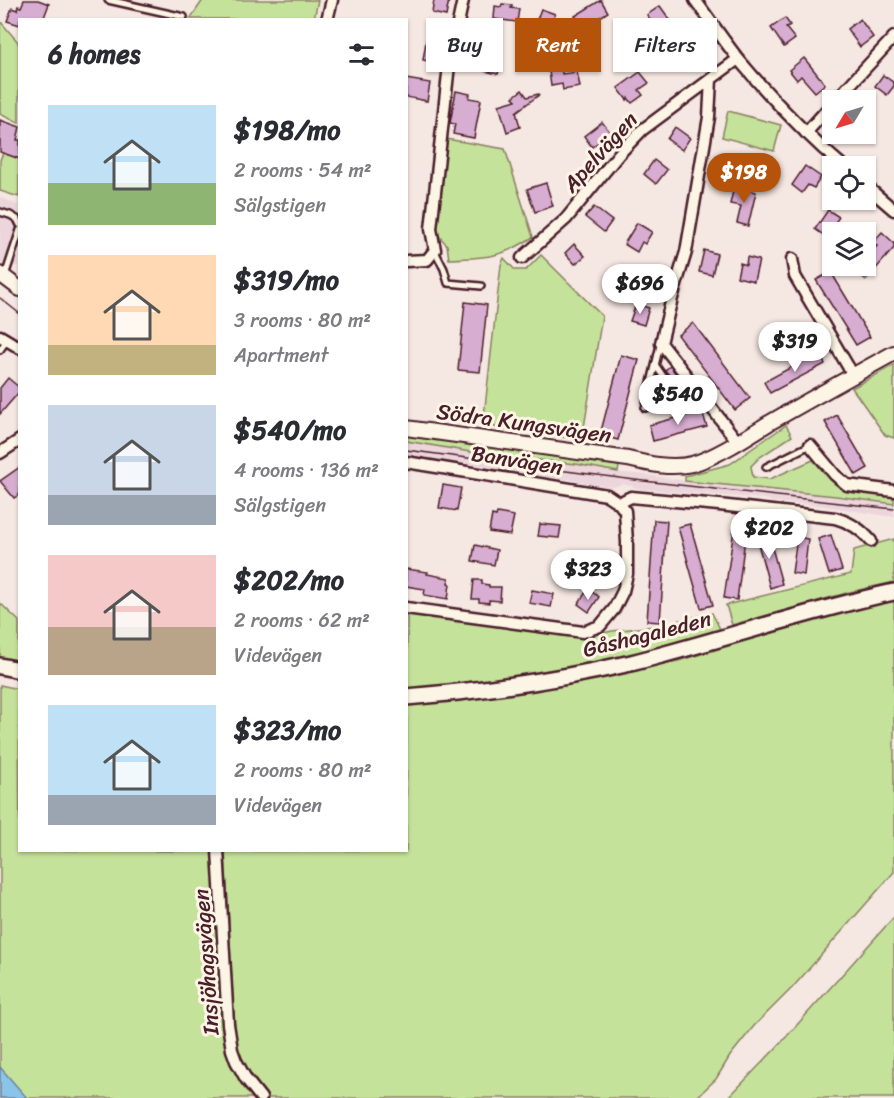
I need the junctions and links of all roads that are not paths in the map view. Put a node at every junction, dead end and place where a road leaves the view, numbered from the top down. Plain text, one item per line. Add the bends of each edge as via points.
1 (108, 0) edge
2 (332, 0) edge
3 (462, 0) edge
4 (695, 0) edge
5 (184, 17) dead end
6 (328, 18) edge
7 (894, 37) edge
8 (738, 59) junction
9 (711, 79) junction
10 (845, 90) edge
11 (822, 115) edge
12 (806, 133) junction
13 (832, 156) edge
14 (876, 195) edge
15 (894, 210) edge
16 (0, 212) edge
17 (18, 221) edge
18 (18, 235) edge
19 (435, 250) junction
20 (522, 258) dead end
21 (792, 259) dead end
22 (408, 261) edge
23 (2, 276) edge
24 (481, 286) dead end
25 (18, 288) edge
26 (4, 338) edge
27 (661, 344) junction
28 (18, 347) edge
29 (0, 350) edge
30 (894, 353) edge
31 (656, 366) junction
32 (853, 375) junction
33 (408, 428) edge
34 (18, 441) edge
35 (738, 442) junction
36 (810, 445) joint
37 (0, 453) edge
38 (408, 462) edge
39 (766, 467) dead end
40 (894, 491) edge
41 (619, 503) junction
42 (871, 541) dead end
43 (894, 592) edge
44 (408, 608) edge
45 (0, 666) edge
46 (18, 670) edge
47 (408, 697) edge
48 (218, 852) edge
49 (261, 1098) edge

1 - 5 lane
2 - 6 street
3 - 19 street via 449,65 431,229
4 - 8 street
7 - 10 street
8 - 9 street, Apelvägen
8 - 12 street
9 - 20 street, Apelvägen via 642,130 566,219
9 - 27 street via 709,117 686,252
11 - 12 street
12 - 13 street
14 - 15 street
16 - 17 lane
18 - 23 lane
19 - 22 street via 427,260
19 - 24 lane via 448,283
21 - 32 street via 795,276
23 - 25 street
26 - 28 street
26 - 29 lane
27 - 31 lane
27 - 35 street
30 - 32 street, Södra Kungsvägen
31 - 31 lane via 650,387 645,408 678,398
32 - 35 street, Södra Kungsvägen
33 - 35 street, Södra Kungsvägen via 679,466 693,464
34 - 37 street
36 - 39 lane
36 - 40 street via 847,485
38 - 41 street, Banvägen via 607,495
41 - 42 street via 631,497 835,518 855,526
41 - 44 street via 625,511 627,574 624,591 600,626 583,632
43 - 47 main road, Gåshagaleden via 630,663 560,678
45 - 46 main road
48 - 49 street, Insjöhagsvägen via 232,1050 246,1079

